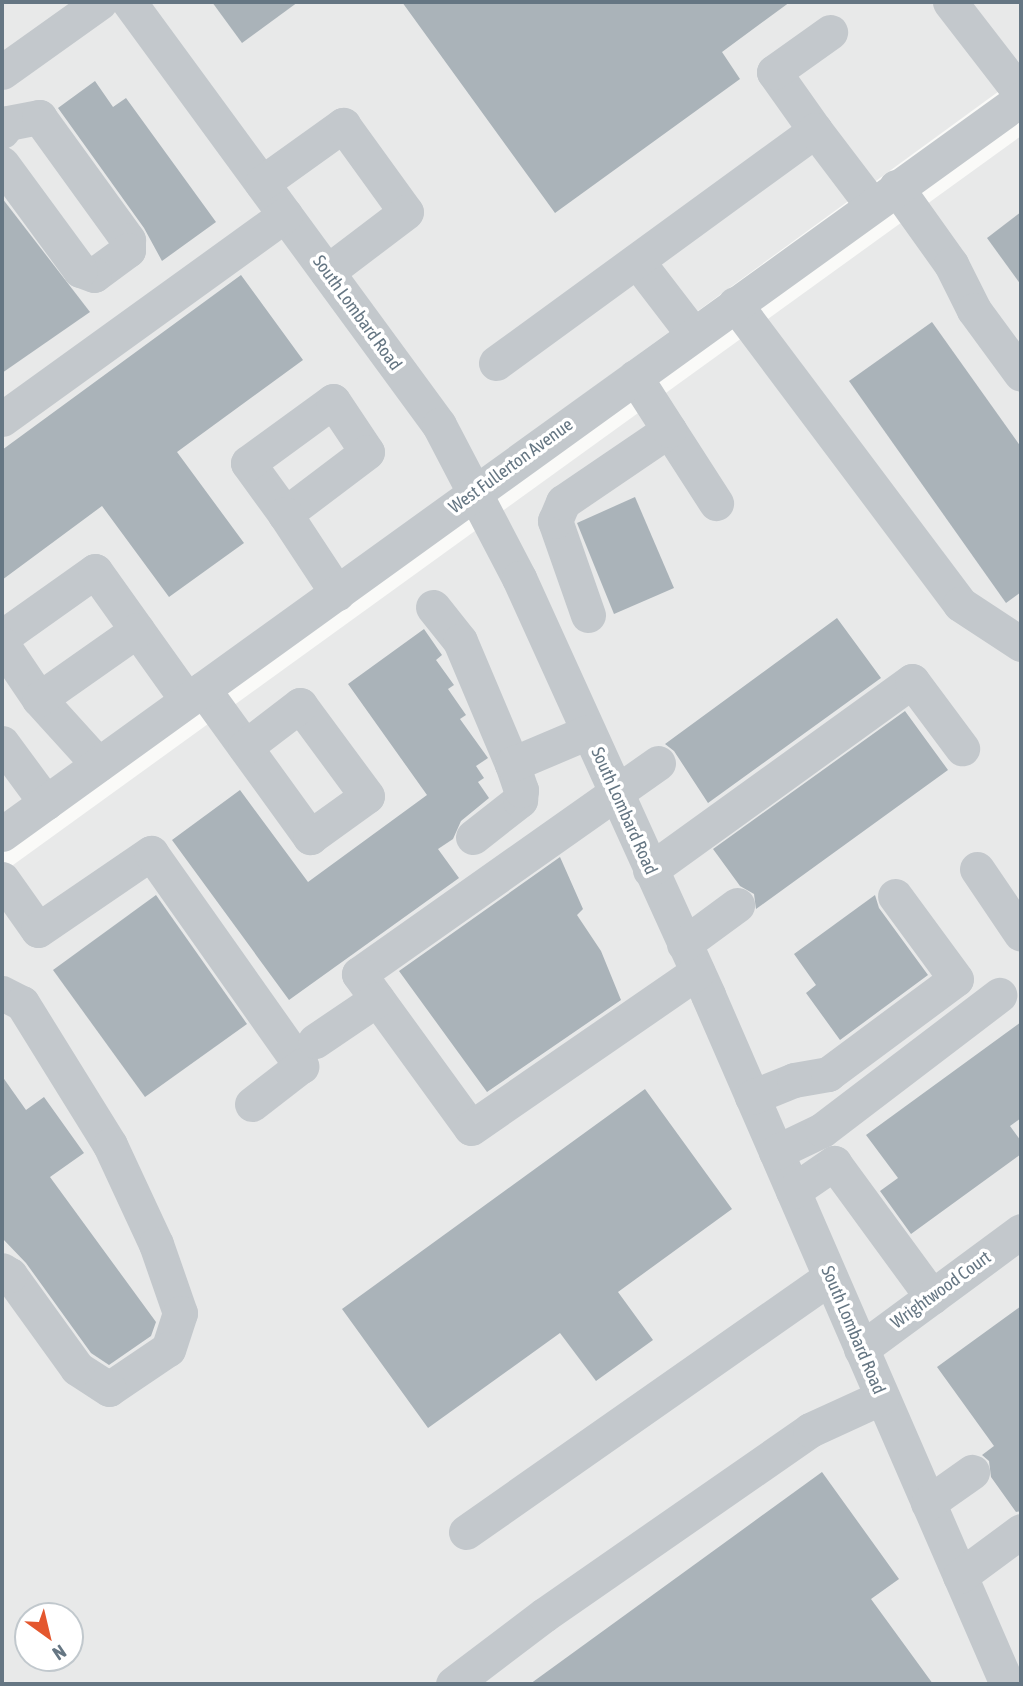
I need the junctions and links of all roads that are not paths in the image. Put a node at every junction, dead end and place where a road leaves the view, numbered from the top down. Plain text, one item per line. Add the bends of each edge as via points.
1 (100, 2) edge
2 (129, 2) edge
3 (950, 2) edge
4 (830, 32) dead end
5 (2, 72) edge
6 (1021, 96) edge
7 (4, 123) edge
8 (815, 130) junction
9 (2, 164) edge
10 (262, 183) junction
11 (884, 196) junction
12 (285, 215) junction
13 (637, 261) junction
14 (327, 272) junction
15 (735, 304) junction
16 (693, 334) junction
17 (496, 363) dead end
18 (1021, 374) edge
19 (635, 377) junction
20 (2, 419) edge
21 (669, 430) junction
22 (474, 494) junction
23 (716, 503) dead end
24 (285, 513) dead end
25 (565, 558) junction
26 (519, 578) junction
27 (337, 593) junction
28 (433, 607) dead end
29 (588, 615) dead end
30 (137, 630) junction
31 (2, 637) edge
32 (2, 644) edge
33 (1021, 644) edge
34 (195, 695) junction
35 (39, 699) junction
36 (588, 732) junction
37 (2, 743) edge
38 (245, 747) dead end
39 (962, 748) dead end
40 (658, 763) dead end
41 (98, 764) junction
42 (512, 764) junction
43 (615, 793) junction
44 (46, 803) junction
45 (2, 834) edge
46 (473, 837) dead end
47 (977, 869) dead end
48 (650, 870) junction
49 (2, 879) edge
50 (895, 896) dead end
51 (737, 905) dead end
52 (1021, 934) edge
53 (691, 958) junction
54 (2, 993) edge
55 (999, 995) dead end
56 (377, 999) junction
57 (315, 1041) dead end
58 (752, 1097) junction
59 (252, 1104) dead end
60 (776, 1152) junction
61 (793, 1191) junction
62 (1021, 1231) edge
63 (2, 1270) edge
64 (830, 1277) junction
65 (932, 1297) junction
66 (861, 1349) junction
67 (882, 1397) junction
68 (972, 1472) dead end
69 (928, 1503) junction
70 (1021, 1531) edge
71 (467, 1532) dead end
72 (960, 1576) junction
73 (453, 1684) edge
74 (1007, 1684) edge

1 - 5 street
2 - 10 street, South Lombard Road
3 - 6 street
4 - 8 street via 774,72
6 - 11 street, West Fullerton Avenue
7 - 9 street via 39,117 128,240 128,250 94,275 80,270
8 - 11 street
8 - 13 street
10 - 12 street, South Lombard Road
10 - 14 street via 343,125 406,212
11 - 15 street, West Fullerton Avenue
11 - 18 street via 951,264 974,310
12 - 14 street, South Lombard Road
12 - 20 street
13 - 16 street
13 - 17 street
14 - 22 street, South Lombard Road via 439,425
15 - 16 street, West Fullerton Avenue
15 - 33 street via 960,604
16 - 19 street, West Fullerton Avenue
19 - 21 street
19 - 22 street, West Fullerton Avenue
21 - 23 street
21 - 25 street via 563,502 555,521
22 - 26 street, South Lombard Road
22 - 27 street, West Fullerton Avenue
24 - 27 street
25 - 26 street
25 - 29 street
26 - 36 street, South Lombard Road
27 - 34 street, West Fullerton Avenue
28 - 42 street via 460,641
30 - 31 street via 95,571
30 - 34 street
30 - 35 street
32 - 35 street
34 - 38 street
34 - 41 street, West Fullerton Avenue
35 - 41 street
36 - 42 street
36 - 43 street, South Lombard Road
37 - 44 street
39 - 48 street via 912,681
40 - 43 street
41 - 44 street, West Fullerton Avenue
42 - 46 street via 520,800
43 - 48 street, South Lombard Road
43 - 56 street via 359,974
44 - 45 street, West Fullerton Avenue
47 - 52 street
48 - 53 street, South Lombard Road
49 - 59 street via 38,930 151,853 301,1066
50 - 58 street via 956,979 828,1074 794,1080
51 - 53 street
53 - 56 street via 471,1128
53 - 58 street, South Lombard Road
54 - 63 street via 22,1003 110,1144 156,1244 180,1313 167,1349 108,1389 77,1368
55 - 60 street via 822,1130
56 - 57 street
58 - 60 street, South Lombard Road
60 - 61 street, South Lombard Road
61 - 64 street, South Lombard Road
61 - 65 street via 834,1163
62 - 65 street, Wrightwood Court
64 - 66 street, South Lombard Road
64 - 71 street
65 - 66 street, Wrightwood Court
66 - 67 street, South Lombard Road
67 - 69 street, South Lombard Road
67 - 73 street via 810,1430
68 - 69 street
69 - 72 street, South Lombard Road
70 - 72 street
72 - 74 street, South Lombard Road

